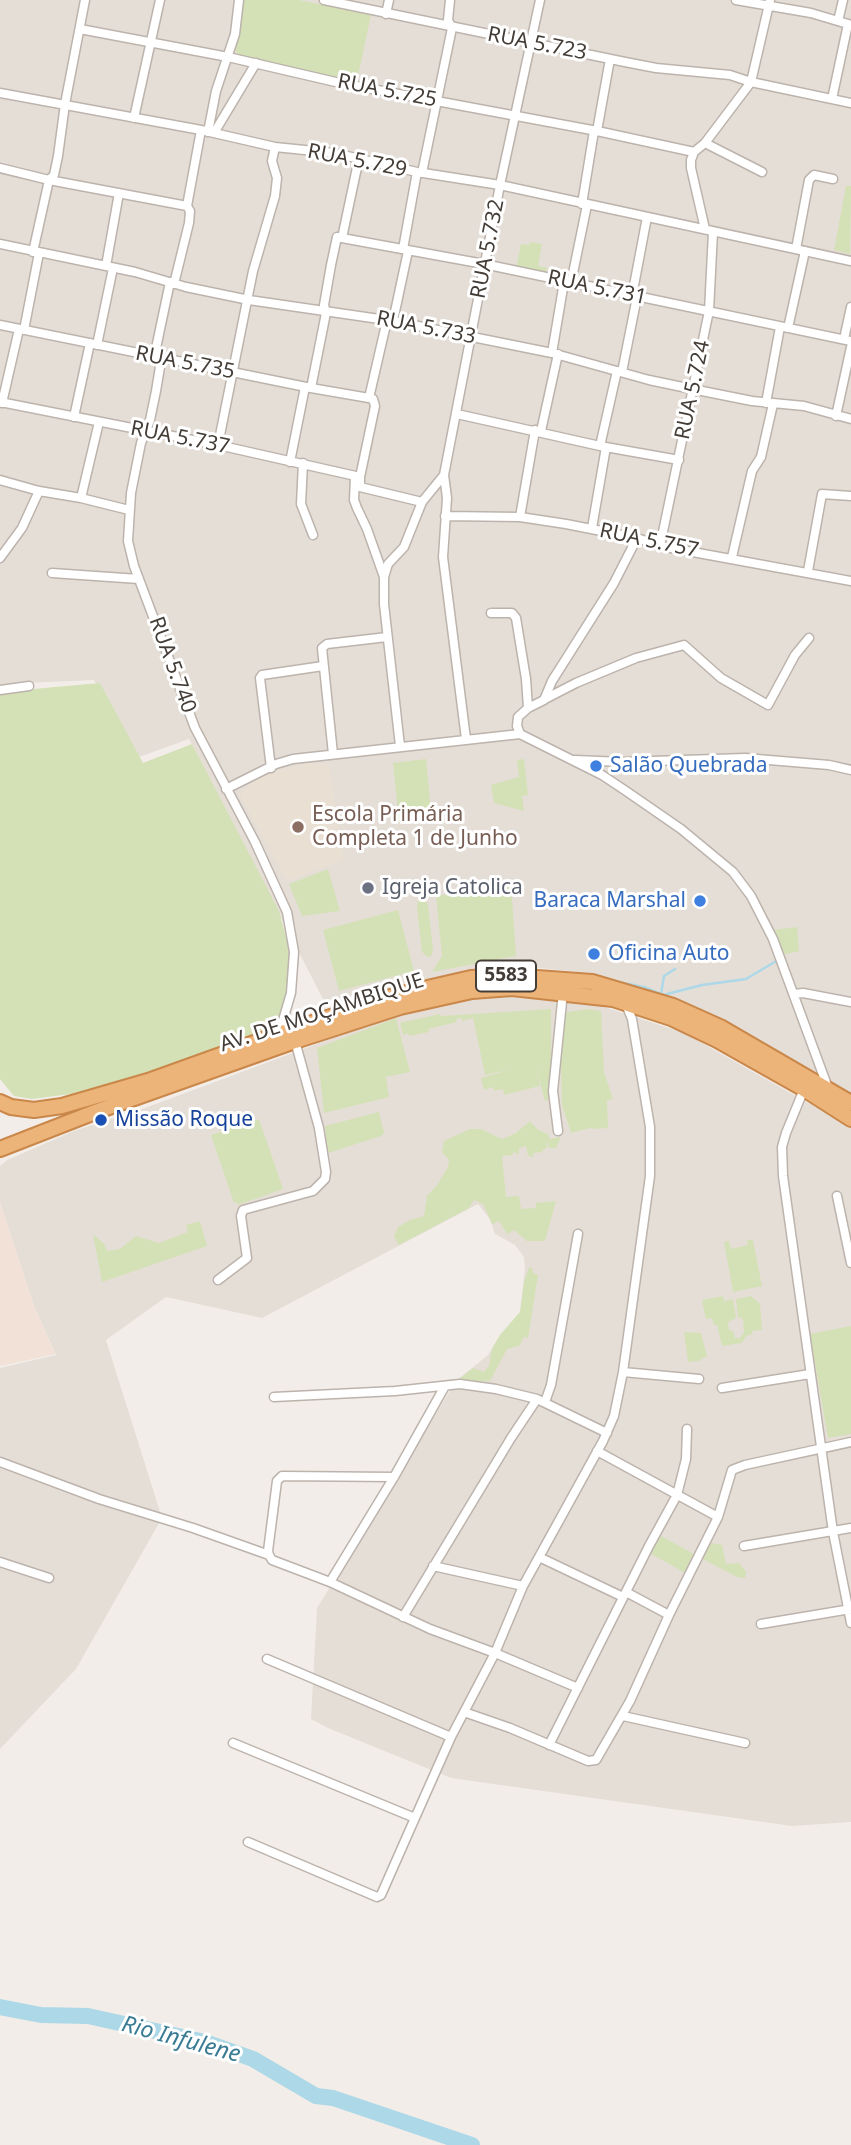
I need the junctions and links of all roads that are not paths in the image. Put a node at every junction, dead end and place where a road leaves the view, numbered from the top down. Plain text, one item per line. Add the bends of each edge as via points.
1 (85, 0) edge
2 (160, 0) edge
3 (239, 0) edge
4 (324, 0) edge
5 (389, 0) edge
6 (450, 0) edge
7 (540, 0) edge
8 (736, 0) edge
9 (843, 0) edge
10 (769, 3) edge
11 (386, 14) junction
12 (838, 21) junction
13 (850, 24) edge
14 (453, 28) junction
15 (80, 29) junction
16 (150, 43) junction
17 (532, 43) junction
18 (228, 57) junction
19 (610, 59) junction
20 (256, 63) junction
21 (751, 82) junction
22 (0, 93) edge
23 (832, 99) junction
24 (437, 101) junction
25 (851, 103) edge
26 (65, 104) junction
27 (514, 116) junction
28 (134, 118) junction
29 (596, 131) junction
30 (208, 132) junction
31 (705, 143) junction
32 (275, 147) junction
33 (694, 152) junction
34 (359, 158) junction
35 (0, 168) edge
36 (762, 172) dead end
37 (420, 173) junction
38 (833, 179) dead end
39 (49, 180) junction
40 (500, 185) junction
41 (120, 193) junction
42 (584, 204) junction
43 (187, 206) junction
44 (647, 216) junction
45 (709, 231) junction
46 (342, 238) junction
47 (0, 244) edge
48 (796, 249) junction
49 (405, 250) junction
50 (805, 251) junction
51 (36, 252) junction
52 (851, 261) edge
53 (484, 264) junction
54 (109, 267) junction
55 (567, 282) junction
56 (172, 283) junction
57 (634, 296) junction
58 (249, 300) junction
59 (851, 307) edge
60 (709, 311) junction
61 (326, 313) junction
62 (390, 320) junction
63 (0, 325) edge
64 (784, 327) junction
65 (21, 329) junction
66 (472, 338) junction
67 (848, 340) edge
68 (93, 344) junction
69 (851, 347) edge
70 (555, 354) junction
71 (157, 358) junction
72 (234, 372) junction
73 (620, 372) junction
74 (308, 388) junction
75 (692, 389) junction
76 (369, 398) junction
77 (1, 402) edge
78 (770, 403) junction
79 (457, 414) junction
80 (836, 416) junction
81 (74, 417) junction
82 (851, 419) edge
83 (99, 422) junction
84 (145, 431) junction
85 (538, 431) junction
86 (218, 445) junction
87 (603, 446) junction
88 (679, 460) junction
89 (290, 462) junction
90 (303, 463) junction
91 (444, 475) junction
92 (358, 476) junction
93 (0, 480) edge
94 (39, 491) junction
95 (851, 496) edge
96 (81, 498) junction
97 (422, 502) junction
98 (129, 510) junction
99 (445, 516) junction
100 (520, 517) junction
101 (592, 528) junction
102 (313, 535) dead end
103 (637, 538) junction
104 (660, 546) junction
105 (732, 557) junction
106 (0, 558) edge
107 (808, 571) junction
108 (52, 573) dead end
109 (384, 577) junction
110 (139, 579) junction
111 (851, 581) edge
112 (491, 612) dead end
113 (387, 636) junction
114 (809, 638) dead end
115 (323, 666) junction
116 (29, 685) dead end
117 (0, 690) edge
118 (544, 700) junction
119 (528, 708) junction
120 (520, 734) junction
121 (466, 739) junction
122 (400, 746) junction
123 (333, 754) junction
124 (573, 760) junction
125 (271, 768) junction
126 (851, 770) edge
127 (226, 789) junction
128 (562, 992) junction
129 (794, 994) junction
130 (625, 1002) junction
131 (851, 1002) edge
132 (279, 1034) junction
133 (295, 1041) junction
134 (804, 1089) junction
135 (829, 1090) junction
136 (0, 1102) edge
137 (851, 1103) edge
138 (851, 1119) edge
139 (558, 1131) dead end
140 (0, 1149) edge
141 (837, 1196) dead end
142 (578, 1234) dead end
143 (851, 1263) edge
144 (218, 1280) dead end
145 (623, 1372) junction
146 (810, 1374) junction
147 (699, 1379) dead end
148 (444, 1386) junction
149 (722, 1388) dead end
150 (274, 1397) dead end
151 (541, 1401) junction
152 (687, 1429) dead end
153 (607, 1433) junction
154 (851, 1442) edge
155 (822, 1448) junction
156 (597, 1451) junction
157 (0, 1462) edge
158 (394, 1477) junction
159 (677, 1496) junction
160 (718, 1517) junction
161 (851, 1528) edge
162 (834, 1532) junction
163 (744, 1546) dead end
164 (269, 1555) junction
165 (539, 1557) junction
166 (0, 1562) edge
167 (433, 1566) junction
168 (49, 1578) dead end
169 (330, 1582) junction
170 (523, 1586) junction
171 (625, 1595) junction
172 (850, 1609) edge
173 (669, 1615) junction
174 (403, 1617) junction
175 (851, 1623) edge
176 (761, 1624) dead end
177 (495, 1653) junction
178 (267, 1658) dead end
179 (578, 1688) junction
180 (464, 1712) junction
181 (622, 1716) junction
182 (451, 1738) junction
183 (233, 1743) dead end
184 (745, 1743) dead end
185 (549, 1745) junction
186 (415, 1818) junction
187 (248, 1842) dead end

1 - 15 street
2 - 16 street
3 - 18 street, RUA 5.740
4 - 11 street, RUA 5.723
5 - 11 street
6 - 14 street via 448,20
7 - 17 street, RUA 5.732
8 - 10 street
9 - 12 street
10 - 12 street
10 - 21 street
11 - 14 street, RUA 5.723
12 - 13 street
13 - 23 street
14 - 17 street, RUA 5.723
14 - 24 street
15 - 16 street, RUA 5.725
15 - 26 street
16 - 18 street, RUA 5.725
16 - 28 street
17 - 19 street, RUA 5.723
17 - 27 street, RUA 5.732
18 - 20 street, RUA 5.725
18 - 30 street, RUA 5.740
19 - 21 street, RUA 5.723 via 730,75
19 - 29 street
20 - 24 street, RUA 5.725
20 - 30 street
21 - 23 street, RUA 5.723
21 - 31 street
22 - 26 street, RUA 5.729
23 - 25 street, RUA 5.723
24 - 27 street, RUA 5.725
24 - 37 street
26 - 28 street, RUA 5.729
26 - 39 street via 54,175
27 - 29 street, RUA 5.725
27 - 40 street, RUA 5.732
28 - 30 street, RUA 5.729
29 - 33 street, RUA 5.725
29 - 42 street
30 - 32 street, RUA 5.729
30 - 43 street, RUA 5.740
31 - 33 street
31 - 36 street
32 - 34 street, RUA 5.729
32 - 58 street via 275,196
33 - 45 street, RUA 5.724 via 691,168
34 - 37 street, RUA 5.729
34 - 46 street
35 - 39 street
37 - 40 street, RUA 5.729
37 - 49 street
38 - 48 street via 814,175 809,180
39 - 41 street
39 - 51 street
40 - 42 street, RUA 5.729
40 - 53 street, RUA 5.732
41 - 43 street
41 - 54 street
42 - 44 street, RUA 5.729
42 - 55 street
43 - 56 street, RUA 5.740 via 189,223
44 - 45 street, RUA 5.729
44 - 57 street
45 - 48 street, RUA 5.729
45 - 60 street, RUA 5.724
46 - 49 street, RUA 5.731
46 - 61 street via 337,237 331,265
47 - 51 street, RUA 5.733
48 - 50 street, RUA 5.729
49 - 53 street, RUA 5.731
49 - 62 street
50 - 52 street, RUA 5.729
50 - 64 street
51 - 54 street, RUA 5.733
51 - 65 street
53 - 55 street, RUA 5.731
53 - 66 street, RUA 5.732
54 - 56 street, RUA 5.733
54 - 68 street
55 - 57 street, RUA 5.731
55 - 70 street
56 - 58 street, RUA 5.733
56 - 71 street, RUA 5.740
57 - 60 street, RUA 5.731
57 - 73 street
58 - 61 street, RUA 5.733
58 - 72 street
59 - 67 street
60 - 64 street, RUA 5.731
60 - 75 street, RUA 5.724
61 - 62 street, RUA 5.733
61 - 74 street
62 - 66 street, RUA 5.733
62 - 76 street
63 - 65 street, RUA 5.735
64 - 67 street, RUA 5.731
64 - 78 street
65 - 68 street, RUA 5.735
65 - 77 street
66 - 70 street, RUA 5.733
66 - 79 street, RUA 5.732
68 - 71 street, RUA 5.735
68 - 81 street
69 - 80 street
70 - 73 street, RUA 5.733
70 - 85 street
71 - 72 street, RUA 5.735
71 - 84 street, RUA 5.740 via 161,362
72 - 74 street, RUA 5.735
72 - 86 street
73 - 75 street, RUA 5.733
73 - 87 street
74 - 76 street, RUA 5.735
74 - 89 street
75 - 78 street, RUA 5.733
75 - 88 street, RUA 5.724
76 - 92 street via 376,407
77 - 81 street, RUA 5.737
78 - 80 street, RUA 5.733 via 804,406
78 - 105 street via 761,457 752,471
79 - 85 street
79 - 91 street, RUA 5.732
80 - 82 street, RUA 5.733
81 - 83 street, RUA 5.737
83 - 84 street, RUA 5.737
83 - 96 street
84 - 86 street, RUA 5.737
84 - 98 street, RUA 5.740
85 - 87 street
85 - 100 street
86 - 89 street, RUA 5.737
87 - 88 street
87 - 101 street
88 - 104 street, RUA 5.724
89 - 90 street, RUA 5.737
90 - 92 street, RUA 5.737
90 - 102 street via 301,504
91 - 97 street, RUA 5.732
91 - 99 street
92 - 97 street via 360,486 366,489
92 - 109 street via 356,508
93 - 94 street
94 - 96 street
94 - 106 street via 22,528
95 - 107 street via 822,494
96 - 98 street
97 - 109 street, RUA 5.732 via 404,547 388,564
98 - 110 street, RUA 5.740 via 128,541
99 - 100 street, RUA 5.757
99 - 121 street via 443,557
100 - 101 street, RUA 5.757
101 - 103 street, RUA 5.757
103 - 104 street, RUA 5.757
103 - 118 street
104 - 105 street, RUA 5.757
105 - 107 street, RUA 5.757
107 - 111 street, RUA 5.757
108 - 110 street
109 - 113 street
110 - 127 street, RUA 5.740 via 195,728
112 - 119 street via 512,613 516,618
113 - 115 street via 327,644 322,648
113 - 122 street
114 - 118 street via 768,705 721,678 684,645 636,658
115 - 123 street
115 - 125 street via 260,678
116 - 117 street
118 - 119 street
119 - 120 street via 518,718
120 - 121 street
120 - 124 street
121 - 122 street
122 - 123 street
123 - 125 street via 293,759
124 - 126 street via 745,758
124 - 129 street via 681,829 733,872 764,920
125 - 127 street
127 - 132 street, RUA 5.740 via 287,912 294,953 291,993
128 - 130 highway, AV. DE MOÇAMBIQUE / 5583
128 - 133 highway, AV. DE MOÇAMBIQUE / 5583 via 472,991 400,1007
128 - 139 street via 553,1091
129 - 131 street
129 - 135 street
130 - 134 highway, AV. DE MOÇAMBIQUE / 5583 via 717,1040
130 - 145 street via 646,1096 650,1176
132 - 135 highway, AV. DE MOÇAMBIQUE / 5583 via 397,995 458,981 510,976 580,981 673,1006 722,1028
132 - 136 highway, AV. DE MOÇAMBIQUE / 5583 via 148,1082 62,1106 34,1110
133 - 140 highway, AV. DE MOÇAMBIQUE / 5583
133 - 144 street via 319,1128 325,1179 313,1191 243,1210 247,1258
134 - 138 highway, AV. DE MOÇAMBIQUE / 5583
134 - 146 street via 782,1147
135 - 137 highway, AV. DE MOÇAMBIQUE / 5583
141 - 143 street
142 - 151 street via 554,1366
145 - 147 street
145 - 153 street
146 - 149 street
146 - 155 street
148 - 150 street
148 - 151 street via 496,1389
148 - 158 street
151 - 153 street
151 - 167 street
152 - 159 street
153 - 156 street
154 - 155 street
155 - 160 street via 732,1470
155 - 162 street
156 - 159 street
156 - 165 street
157 - 164 street
158 - 164 street via 282,1476 277,1482
158 - 169 street
159 - 160 street
159 - 171 street
160 - 173 street
161 - 162 street
162 - 163 street
162 - 172 street
164 - 169 street
165 - 170 street
165 - 171 street
166 - 168 street
167 - 170 street
167 - 174 street
169 - 174 street
170 - 177 street
171 - 173 street
171 - 179 street
172 - 175 street
172 - 176 street
173 - 181 street
174 - 177 street
177 - 179 street
177 - 180 street
178 - 182 street
179 - 185 street
180 - 182 street
180 - 185 street
181 - 184 street
181 - 185 street via 596,1760
182 - 186 street
183 - 186 street
186 - 187 street via 377,1897

